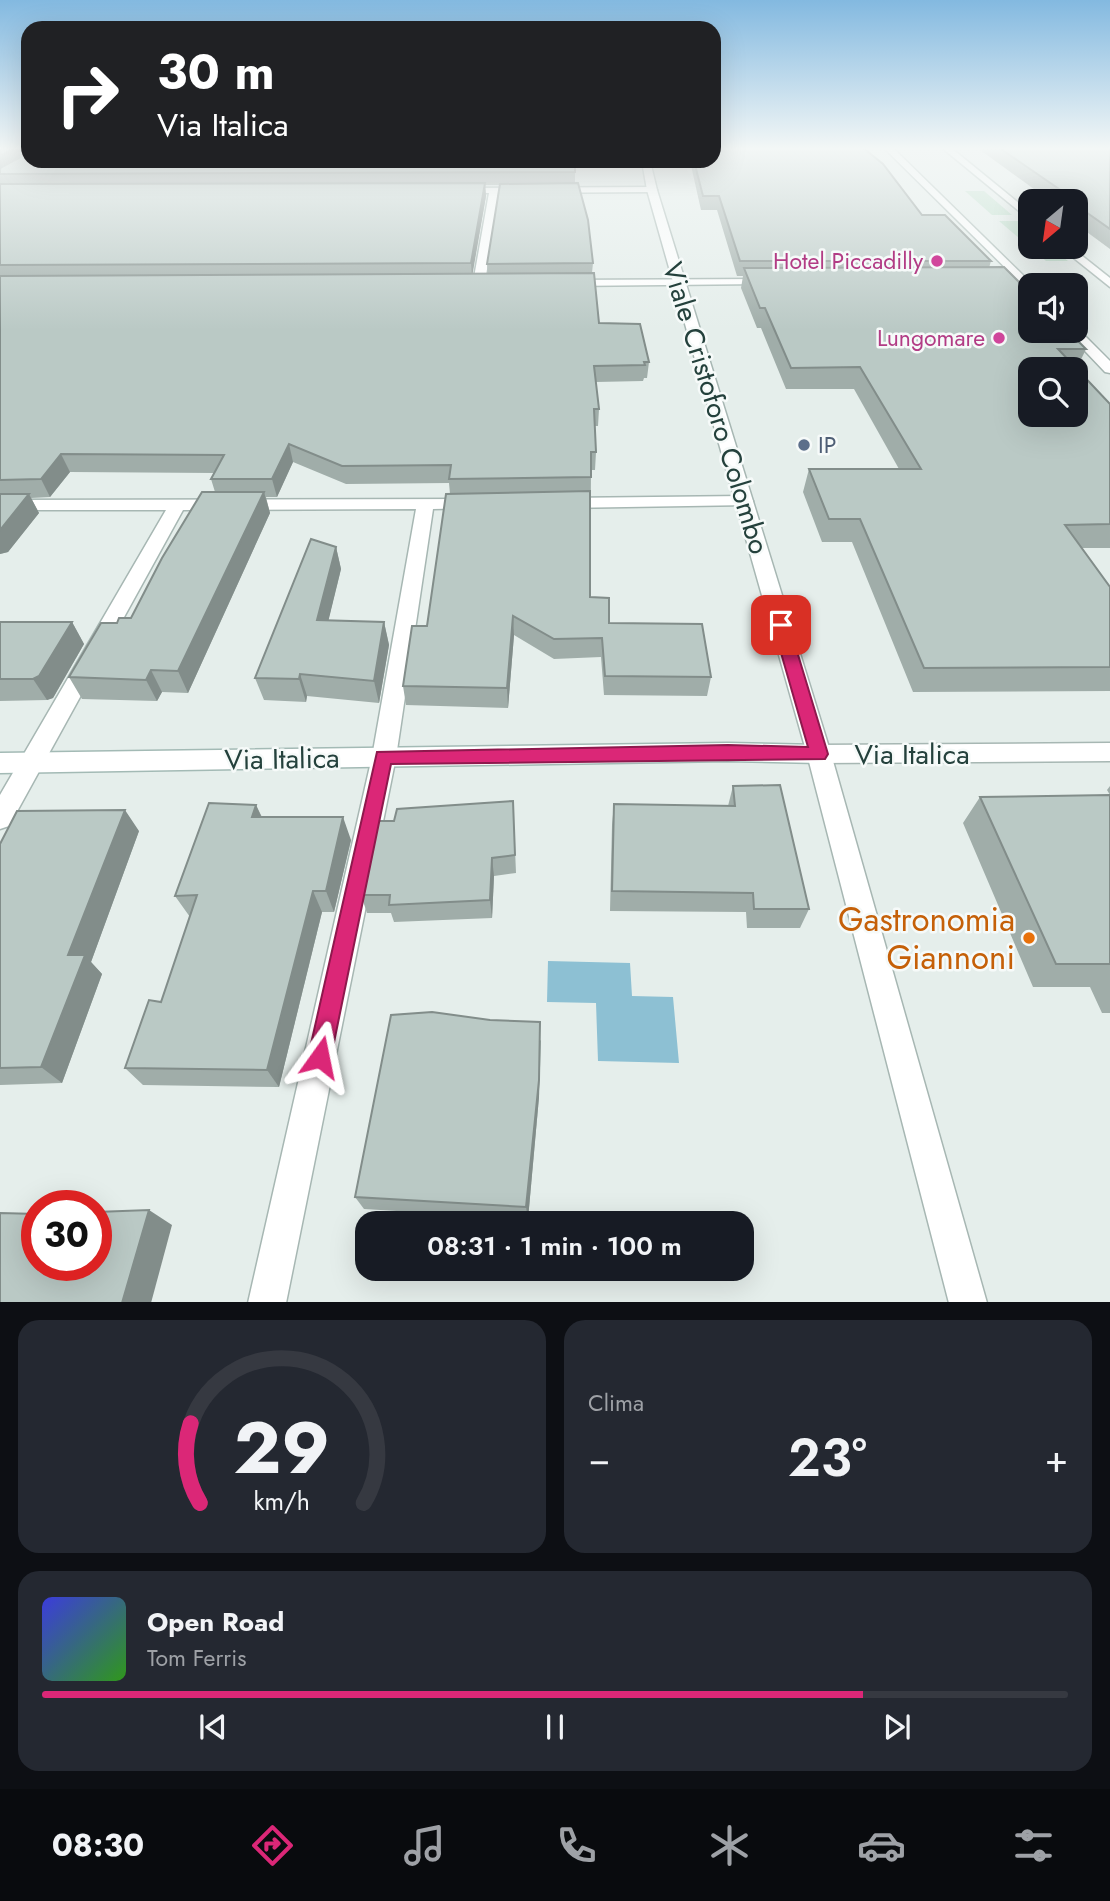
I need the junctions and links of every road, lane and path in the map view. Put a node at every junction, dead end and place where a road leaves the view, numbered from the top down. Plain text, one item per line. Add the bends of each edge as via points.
1 (491, 208) edge
2 (657, 208) edge
3 (948, 208) edge
4 (1080, 259) edge
5 (1018, 278) edge
6 (1008, 281) edge
7 (1018, 281) edge
8 (679, 282) junction
9 (775, 282) edge
10 (465, 283) edge
11 (479, 283) junction
12 (492, 283) edge
13 (546, 283) edge
14 (1110, 284) edge
15 (1084, 343) edge
16 (1110, 369) edge
17 (744, 501) junction
18 (546, 503) edge
19 (492, 504) edge
20 (0, 505) edge
21 (177, 505) junction
22 (425, 505) junction
23 (1110, 752) edge
24 (819, 754) junction
25 (384, 757) junction
26 (0, 763) edge
27 (31, 763) junction
28 (0, 817) edge
29 (267, 1302) edge
30 (968, 1302) edge

1 - 11 street
2 - 8 street, Viale Cristoforo Colombo
3 - 5 street
4 - 14 street
6 - 7 street
8 - 9 street
8 - 13 street
8 - 17 street, Viale Cristoforo Colombo
10 - 11 street
11 - 12 street
15 - 16 street
17 - 18 street
17 - 24 street, Viale Cristoforo Colombo
19 - 22 street
20 - 21 street
21 - 22 street
21 - 27 street
22 - 25 street
23 - 24 street, Via Italica
24 - 25 street, Via Italica
24 - 30 street, Viale Cristoforo Colombo
25 - 27 street, Via Italica
25 - 29 street
26 - 27 street, Via Italica
27 - 28 street

